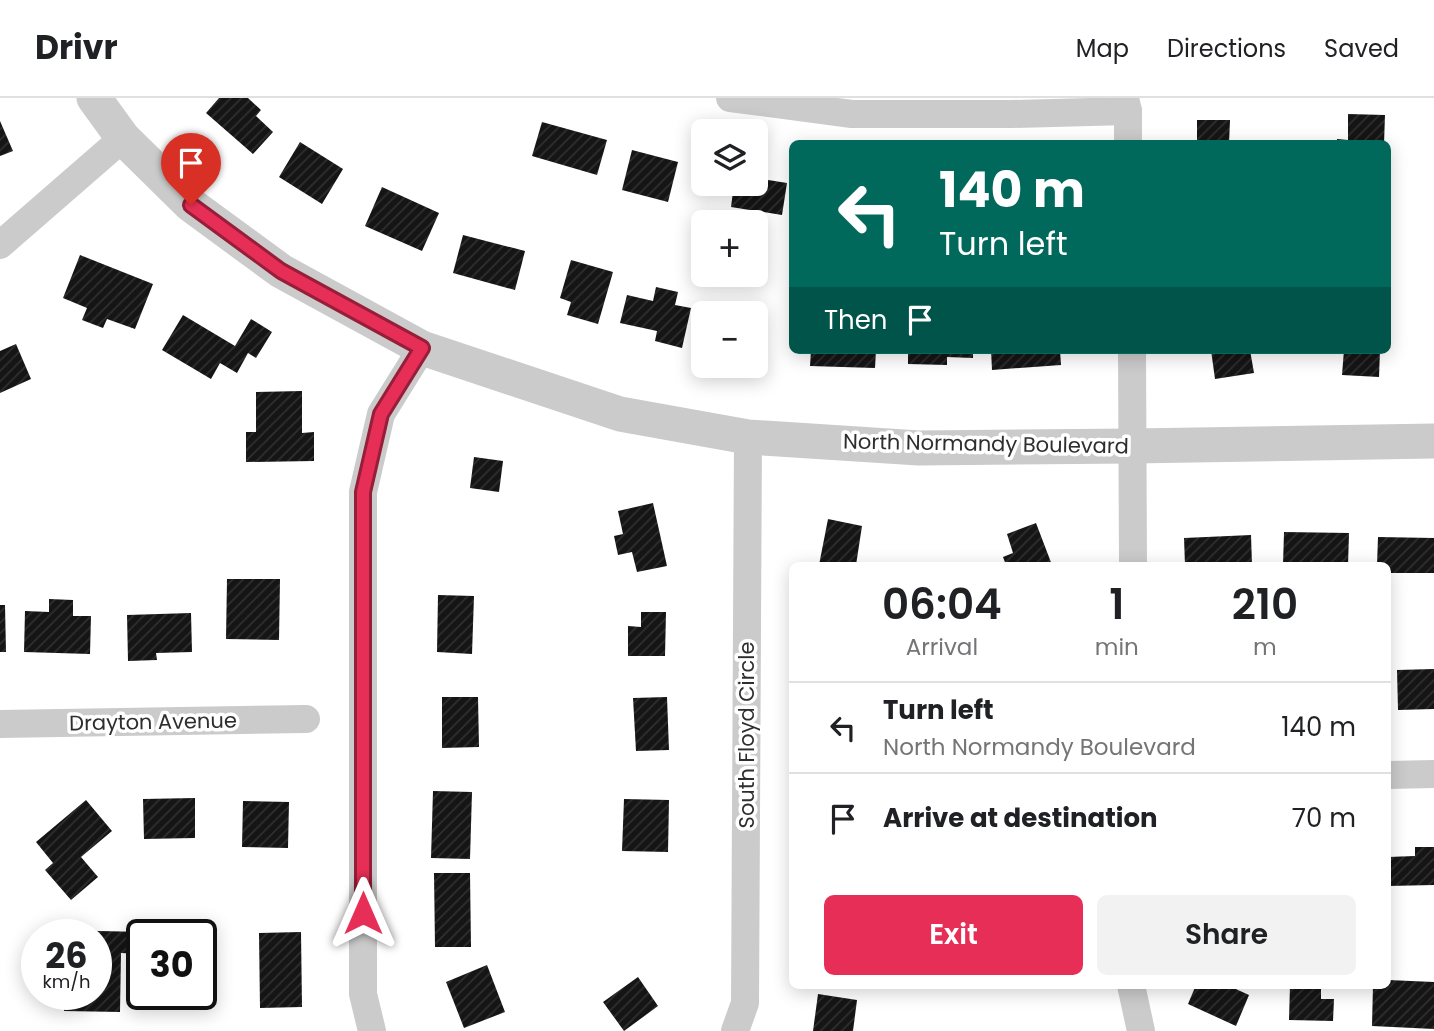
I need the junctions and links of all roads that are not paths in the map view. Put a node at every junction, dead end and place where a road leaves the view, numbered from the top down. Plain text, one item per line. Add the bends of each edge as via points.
1 (94, 98) edge
2 (730, 98) edge
3 (1127, 105) edge
4 (123, 138) junction
5 (1128, 140) edge
6 (0, 245) edge
7 (422, 348) junction
8 (1132, 354) edge
9 (748, 437) junction
10 (1434, 440) edge
11 (1133, 446) junction
12 (1133, 562) edge
13 (306, 719) dead end
14 (0, 724) edge
15 (1434, 774) edge
16 (1391, 775) edge
17 (1132, 989) edge
18 (372, 1031) edge
19 (735, 1031) edge
20 (1141, 1031) edge

1 - 4 street, North Normandy Boulevard
2 - 3 street via 852,114 1012,114
3 - 5 street
4 - 6 street
4 - 7 street, North Normandy Boulevard via 191,205 281,271
7 - 9 street, North Normandy Boulevard via 620,414
7 - 18 street via 381,414 363,492 363,994
8 - 11 street
9 - 11 street, North Normandy Boulevard via 919,448
9 - 19 street, South Floyd Circle via 745,1003
10 - 11 street, North Normandy Boulevard
11 - 12 street
13 - 14 street, Drayton Avenue
15 - 16 street
17 - 20 street

